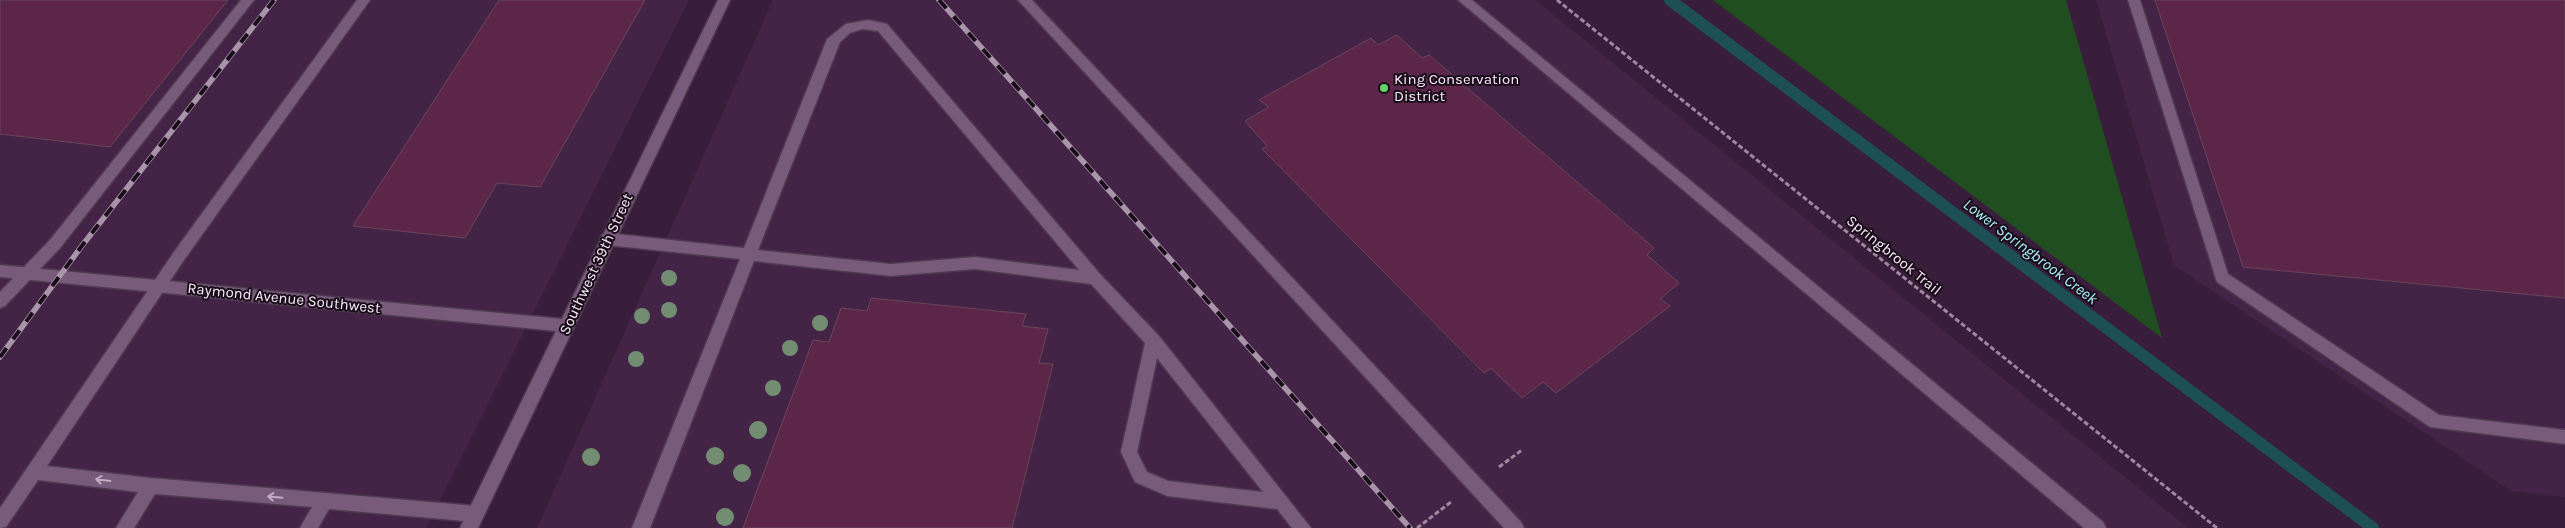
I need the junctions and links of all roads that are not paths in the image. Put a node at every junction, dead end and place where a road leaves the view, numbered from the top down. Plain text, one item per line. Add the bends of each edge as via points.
1 (248, 0) edge
2 (364, 0) edge
3 (724, 0) edge
4 (1024, 0) edge
5 (1464, 0) edge
6 (2134, 0) edge
7 (608, 239) junction
8 (749, 253) junction
9 (0, 271) edge
10 (29, 274) junction
11 (1095, 278) junction
12 (161, 286) junction
13 (0, 302) edge
14 (567, 326) junction
15 (1153, 341) junction
16 (2565, 437) edge
17 (34, 472) junction
18 (151, 486) junction
19 (324, 502) junction
20 (1280, 502) junction
21 (473, 521) edge
22 (0, 522) edge
23 (1509, 526) edge
24 (125, 528) edge
25 (309, 528) edge
26 (641, 528) edge
27 (1302, 528) edge
28 (2097, 528) edge

1 - 10 street
2 - 12 street via 179,256
3 - 7 street, Southwest 39th Street
4 - 23 street
5 - 28 street
6 - 16 street via 2222,278 2436,422
7 - 8 street
7 - 14 street, Southwest 39th Street
8 - 11 street via 891,270 975,263
8 - 11 street via 834,39 846,28 868,24 882,27
8 - 26 street
9 - 10 street, Raymond Avenue Southwest
10 - 12 street, Raymond Avenue Southwest
10 - 13 street
11 - 15 street
12 - 14 street, Raymond Avenue Southwest
12 - 17 street via 132,323
14 - 21 street, Southwest 39th Street
15 - 20 street
15 - 20 street via 1129,452 1141,477 1167,488
18 -> 17 street
17 - 22 street
19 -> 18 street
18 - 24 street
19 - 21 street
19 - 25 street
20 - 27 street

